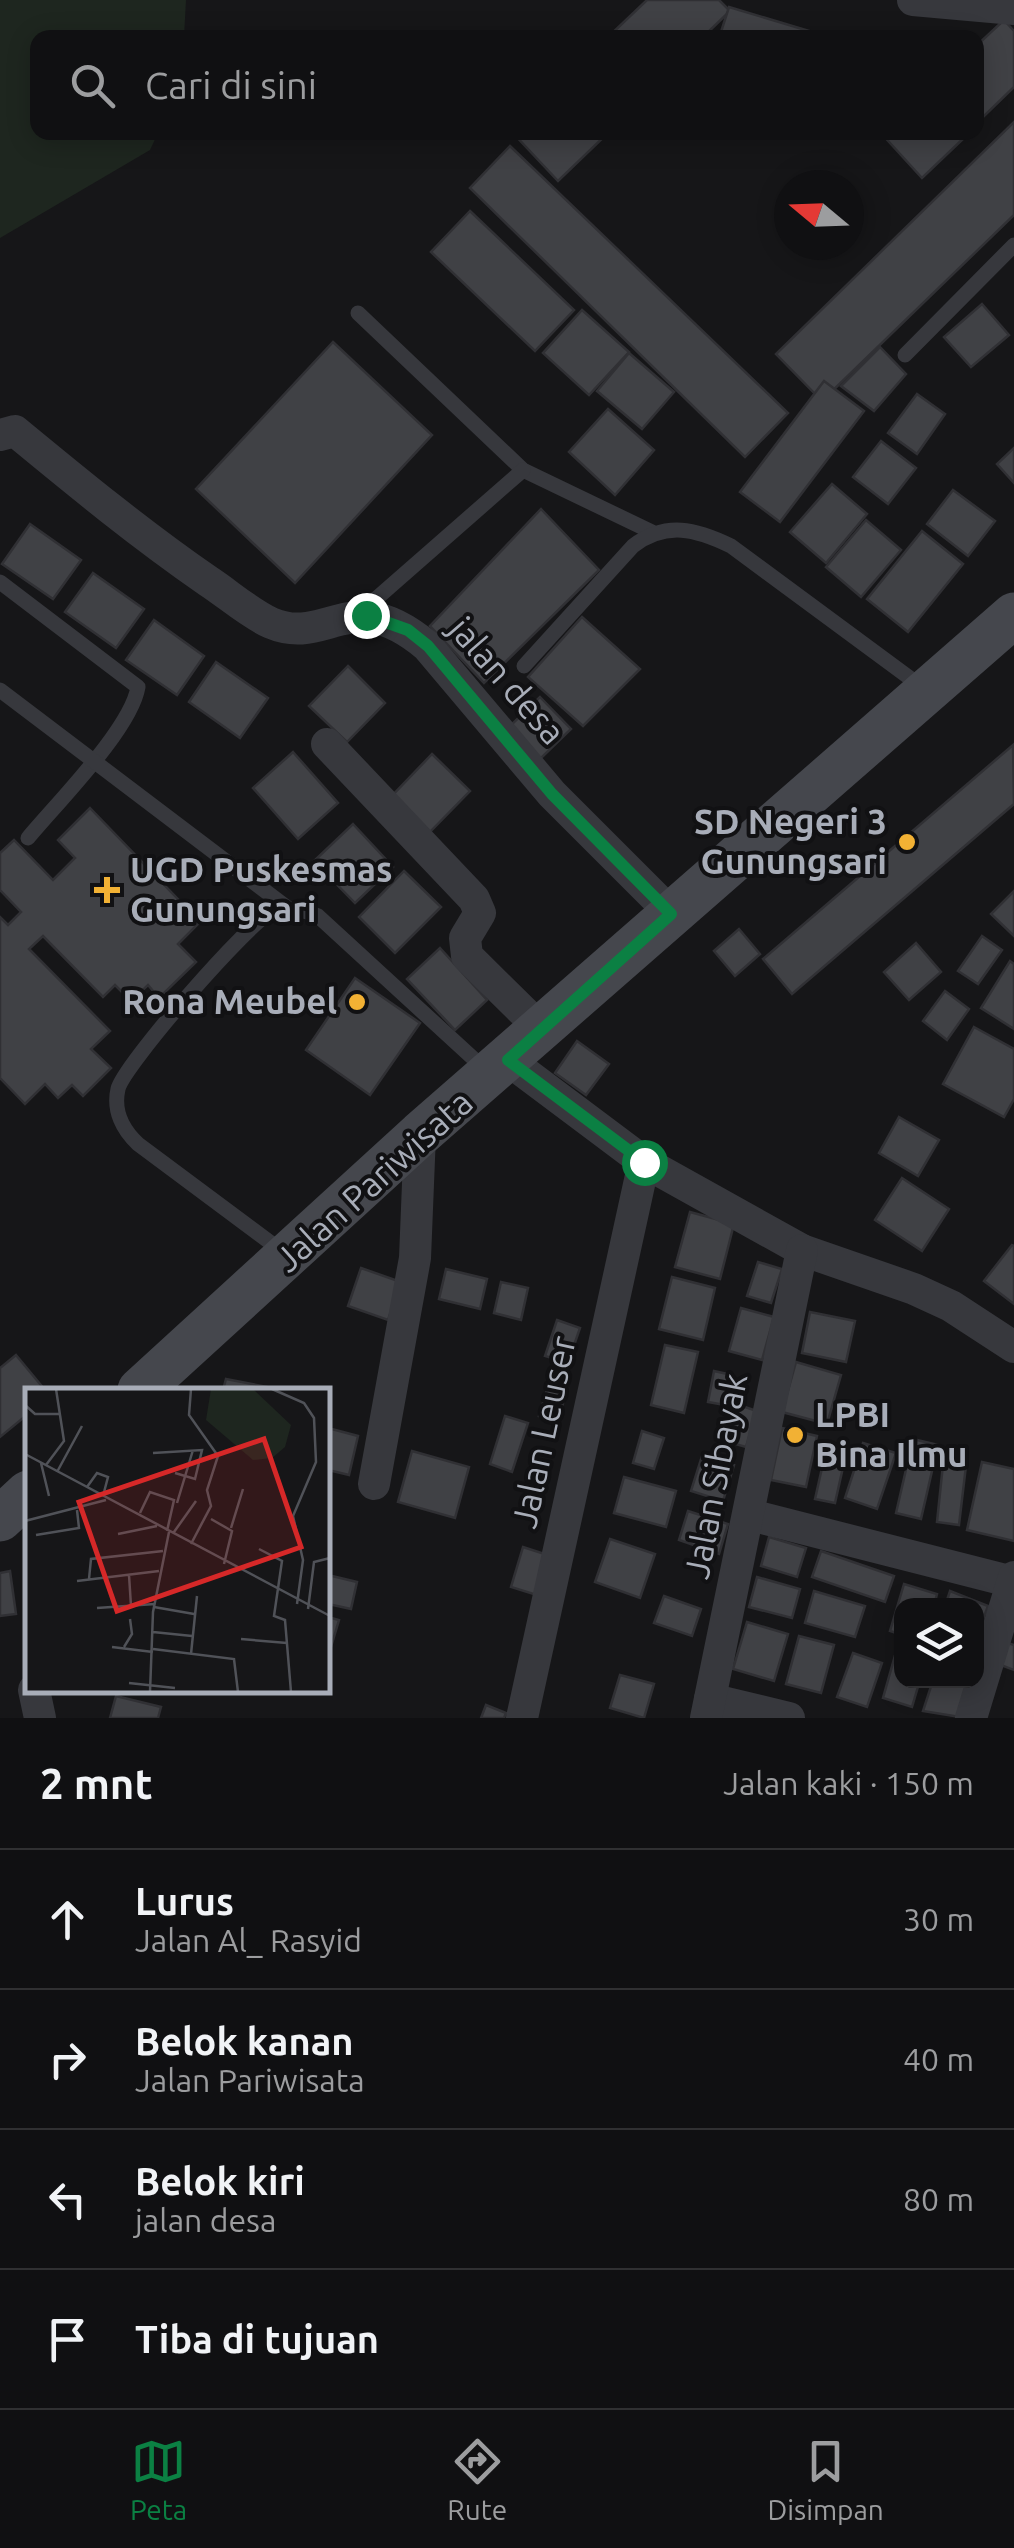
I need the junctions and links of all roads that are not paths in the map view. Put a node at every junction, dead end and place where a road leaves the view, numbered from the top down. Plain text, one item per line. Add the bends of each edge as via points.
1 (913, 0) edge
2 (1014, 9) edge
3 (1014, 244) edge
4 (358, 313) dead end
5 (905, 355) dead end
6 (0, 435) edge
7 (524, 470) junction
8 (652, 532) junction
9 (0, 582) edge
10 (358, 615) junction
11 (1014, 615) edge
12 (524, 666) dead end
13 (0, 690) edge
14 (929, 693) junction
15 (327, 744) dead end
16 (96, 758) junction
17 (28, 838) dead end
18 (289, 909) junction
19 (671, 914) junction
20 (541, 1029) junction
21 (500, 1068) junction
22 (420, 1134) junction
23 (644, 1162) junction
24 (802, 1250) junction
25 (290, 1257) junction
26 (1014, 1347) edge
27 (142, 1388) edge
28 (374, 1484) dead end
29 (750, 1516) junction
30 (1013, 1580) edge
31 (35, 1693) edge
32 (708, 1709) edge
33 (40, 1718) edge
34 (522, 1718) edge
35 (789, 1718) edge
36 (971, 1718) edge

1 - 2 street
3 - 5 lane
4 - 7 lane
6 - 10 street via 14,431 143,536 267,621 291,630
7 - 8 lane
7 - 10 lane
8 - 12 lane
8 - 14 lane via 692,530 731,546
9 - 16 lane via 135,682 134,704
10 - 19 street, jalan desa via 391,622 428,646 552,794
11 - 14 main road, Jalan Pariwisata
13 - 16 lane
14 - 19 main road, Jalan Pariwisata
15 - 20 street via 474,900 480,913 465,938 466,956
16 - 17 lane
16 - 18 lane
18 - 21 lane via 326,922
18 - 25 lane via 249,928 125,1072 117,1097 132,1138
19 - 20 main road, Jalan Pariwisata
20 - 21 main road, Jalan Pariwisata
21 - 22 main road, Jalan Pariwisata
21 - 23 street
22 - 25 main road, Jalan Pariwisata
22 - 28 street via 415,1258
23 - 24 street
23 - 34 street, Jalan Leuser
24 - 26 street via 914,1289
24 - 29 street, Jalan Sibayak
25 - 27 main road, Jalan Pariwisata
29 - 30 street
29 - 32 street, Jalan Sibayak
30 - 36 street
31 - 33 street
32 - 35 street

